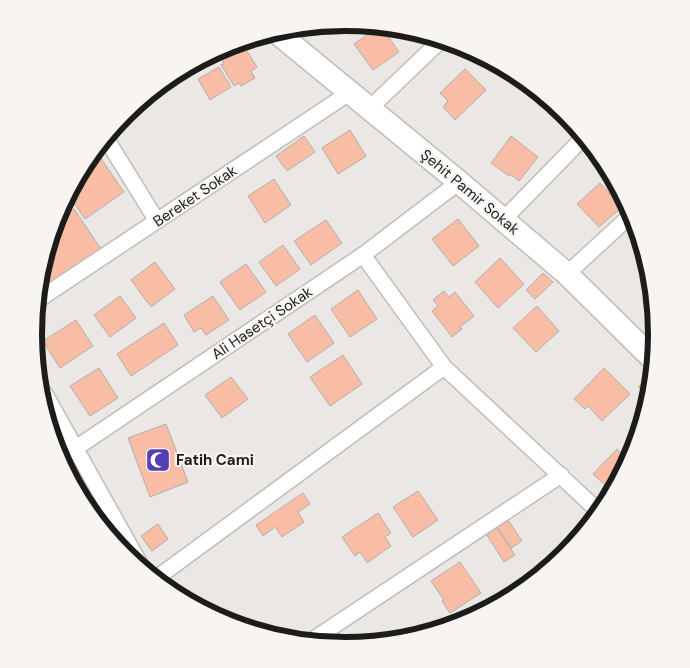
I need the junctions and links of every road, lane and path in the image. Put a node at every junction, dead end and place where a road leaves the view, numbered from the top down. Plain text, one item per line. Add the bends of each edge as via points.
1 (282, 38) edge
2 (436, 45) edge
3 (349, 93) junction
4 (369, 109) junction
5 (579, 142) edge
6 (110, 143) edge
7 (459, 182) junction
8 (503, 220) junction
9 (626, 220) edge
10 (157, 222) junction
11 (363, 254) junction
12 (567, 274) junction
13 (45, 295) edge
14 (647, 353) edge
15 (444, 367) junction
16 (51, 404) edge
17 (76, 448) junction
18 (66, 453) edge
19 (561, 475) junction
20 (594, 507) edge
21 (131, 548) edge
22 (161, 574) edge
23 (319, 635) edge

1 - 3 street, Şehit Pamir Sokak
2 - 4 street
3 - 4 street, Şehit Pamir Sokak
3 - 10 street, Bereket Sokak
4 - 7 street, Şehit Pamir Sokak
5 - 8 street
6 - 10 street
7 - 8 street, Şehit Pamir Sokak
7 - 11 street, Ali Hasetçi Sokak
8 - 12 street, Şehit Pamir Sokak
9 - 12 street
10 - 13 street, Bereket Sokak
11 - 15 street
11 - 17 street, Ali Hasetçi Sokak
12 - 14 street, Şehit Pamir Sokak
15 - 19 street
15 - 22 street
16 - 17 street
17 - 18 street, Ali Hasetçi Sokak
17 - 21 street
19 - 20 street
19 - 23 street

